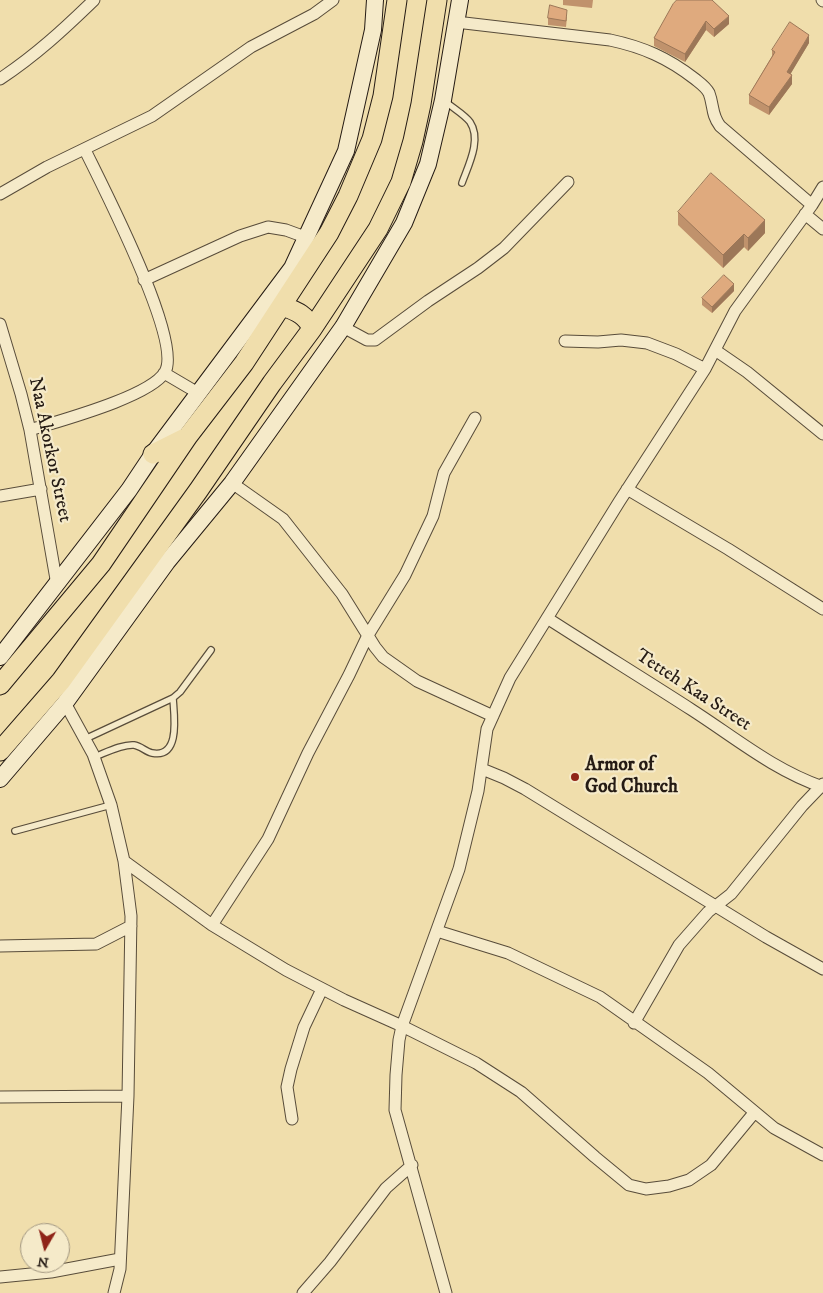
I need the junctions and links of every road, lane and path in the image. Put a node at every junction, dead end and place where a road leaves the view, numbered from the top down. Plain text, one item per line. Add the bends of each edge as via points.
1 (94, 0) edge
2 (333, 0) edge
3 (376, 0) edge
4 (397, 0) edge
5 (437, 0) edge
6 (460, 0) edge
7 (456, 22) junction
8 (0, 79) edge
9 (443, 100) junction
10 (85, 150) junction
11 (568, 182) dead end
12 (462, 183) dead end
13 (823, 187) edge
14 (0, 194) edge
15 (809, 210) junction
16 (823, 229) edge
17 (305, 237) junction
18 (144, 280) junction
19 (283, 306) junction
20 (0, 324) edge
21 (342, 327) junction
22 (312, 329) junction
23 (565, 340) dead end
24 (715, 350) junction
25 (705, 369) junction
26 (164, 373) junction
27 (198, 393) junction
28 (476, 418) dead end
29 (30, 430) junction
30 (823, 434) edge
31 (188, 436) junction
32 (153, 454) junction
33 (232, 483) junction
34 (41, 489) junction
35 (627, 490) junction
36 (0, 496) edge
37 (57, 585) junction
38 (823, 609) edge
39 (547, 618) junction
40 (368, 635) junction
41 (211, 650) dead end
42 (0, 657) edge
43 (0, 685) edge
44 (174, 698) junction
45 (66, 703) junction
46 (493, 716) junction
47 (85, 739) junction
48 (0, 751) edge
49 (94, 757) junction
50 (482, 769) junction
51 (0, 779) edge
52 (822, 786) edge
53 (110, 805) junction
54 (15, 831) dead end
55 (124, 862) junction
56 (716, 905) junction
57 (212, 925) junction
58 (131, 926) junction
59 (437, 931) junction
60 (0, 946) edge
61 (823, 969) edge
62 (322, 989) junction
63 (634, 1023) junction
64 (402, 1026) junction
65 (128, 1096) junction
66 (0, 1097) edge
67 (754, 1113) junction
68 (292, 1119) dead end
69 (823, 1155) edge
70 (412, 1165) junction
71 (120, 1259) junction
72 (0, 1277) edge
73 (114, 1293) edge
74 (303, 1293) edge
75 (446, 1293) edge

1 - 8 street via 27,62
2 - 10 street via 314,14 251,47 152,116
3 - 17 street via 373,30 346,151
4 - 19 main road via 384,96 372,139 329,233
5 - 22 main road via 421,104 401,182 378,229
6 - 7 street
7 - 9 street
7 - 15 street via 610,40 654,53 705,87 720,126
9 - 12 lane via 470,122 475,137
9 - 21 street via 428,164 404,223
10 - 14 street
10 - 18 street
11 - 21 street via 504,248 375,340 367,340
13 - 15 street
15 - 16 street
15 - 24 street via 735,311
17 - 18 street via 268,227 240,236
17 - 27 street via 292,268
18 - 26 street via 163,329 168,354
19 - 22 main road via 303,315
19 - 31 main road
20 - 29 street, Naa Akorkor Street
21 - 33 street
22 - 48 main road via 60,681
23 - 25 street via 647,343
24 - 25 street
24 - 30 street
25 - 35 street
26 - 27 street
26 - 29 street via 150,386 108,406
27 - 32 street
28 - 40 street via 444,474 426,534
29 - 34 street, Naa Akorkor Street
31 - 32 main road
31 - 43 main road via 101,564
32 - 37 street
33 - 40 street via 283,519 342,594
33 - 45 street via 167,562
34 - 36 street
34 - 37 street, Naa Akorkor Street
35 - 38 street
35 - 39 street
37 - 42 street
39 - 46 street via 510,678
39 - 52 street, Tetteh Kaa Street via 760,755 796,776
40 - 46 street via 383,657 417,681
40 - 57 street via 268,839
41 - 44 lane
44 - 47 lane
44 - 49 lane via 174,738 169,748 160,753 150,753 128,745
45 - 47 street
45 - 51 street
46 - 50 street via 487,728
47 - 49 street
49 - 53 street
50 - 56 street via 525,790
50 - 59 street via 459,869
52 - 56 street via 731,894
53 - 54 lane
53 - 55 street
55 - 57 street
55 - 58 street
56 - 61 street
56 - 63 street via 679,945
57 - 62 street
58 - 60 street via 96,944
58 - 65 street
59 - 63 street via 508,953 550,972 600,997
59 - 64 street
62 - 64 street
62 - 68 street via 304,1027 291,1069 287,1087
63 - 67 street via 708,1073
64 - 67 street via 476,1063 521,1092 629,1185 646,1190 689,1180 711,1165
64 - 70 street via 398,1040 395,1110
65 - 66 street
65 - 71 street
67 - 69 street
70 - 74 street via 386,1188
70 - 75 street
71 - 72 street via 51,1272
71 - 73 street

